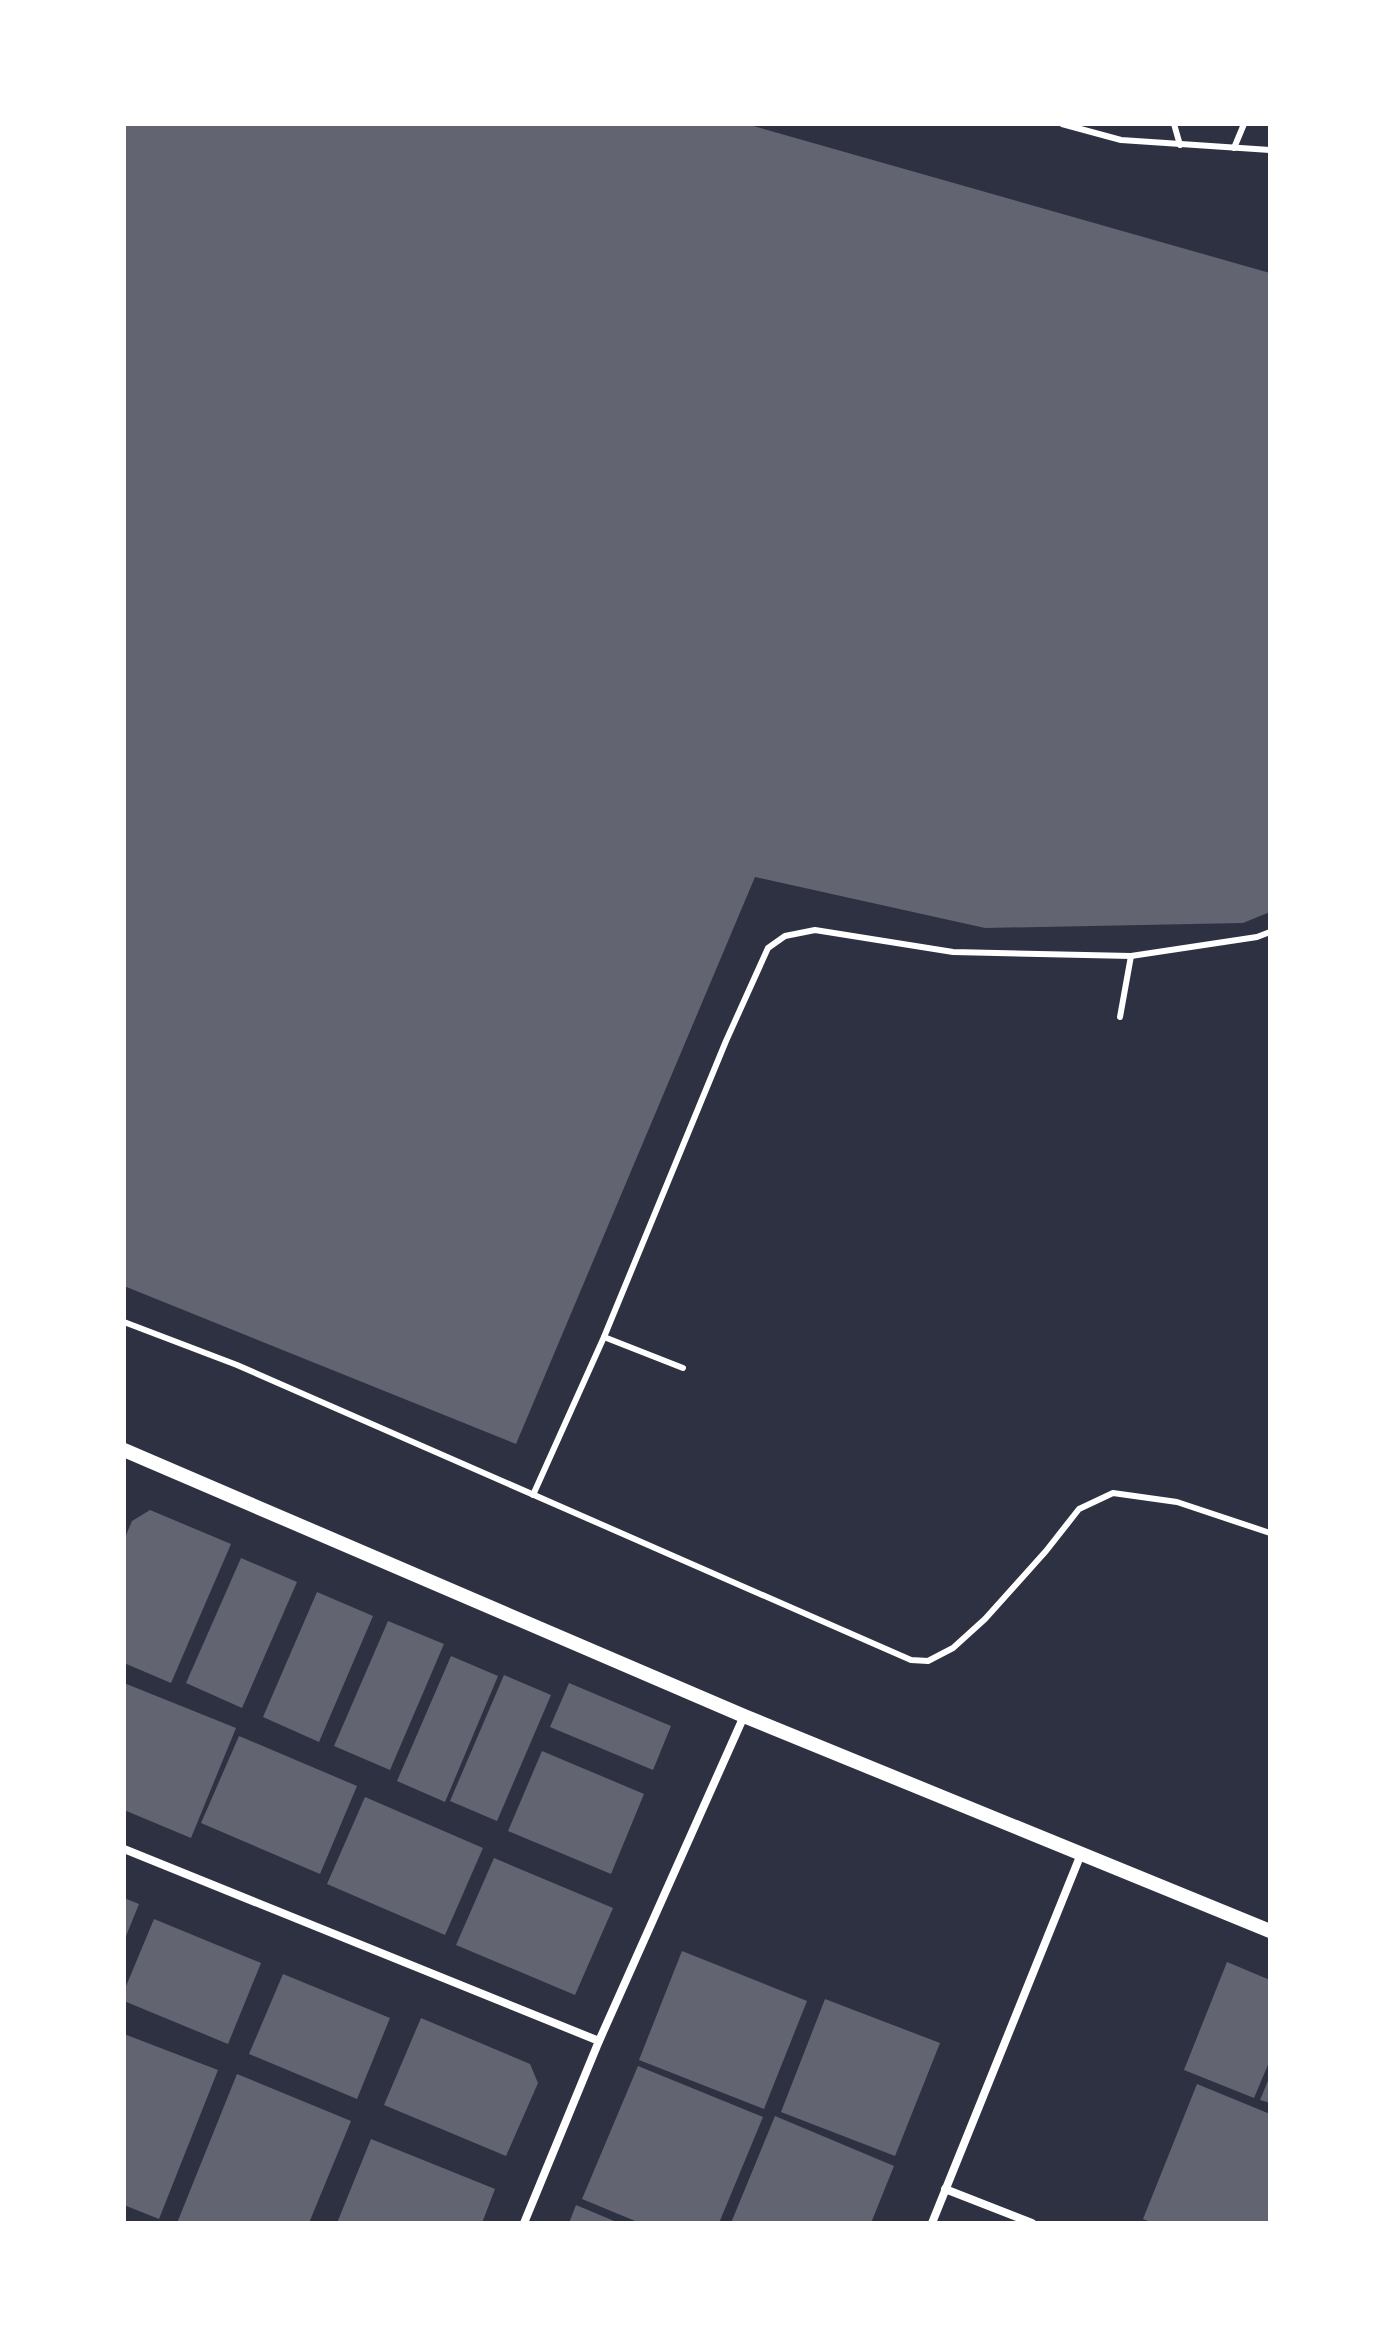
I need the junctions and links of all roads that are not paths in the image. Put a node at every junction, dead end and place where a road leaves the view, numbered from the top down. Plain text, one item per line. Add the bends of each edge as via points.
1 (1062, 124) edge
2 (1174, 124) edge
3 (1244, 124) edge
4 (1083, 127) edge
5 (1180, 145) junction
6 (1234, 148) junction
7 (1270, 150) edge
8 (1270, 932) edge
9 (1131, 956) junction
10 (1120, 1017) dead end
11 (124, 1322) edge
12 (604, 1337) junction
13 (683, 1368) dead end
14 (124, 1450) edge
15 (533, 1495) junction
16 (1270, 1533) edge
17 (744, 1716) junction
18 (124, 1849) edge
19 (1081, 1854) junction
20 (1270, 1931) edge
21 (599, 2041) junction
22 (945, 2189) junction
23 (524, 2223) edge
24 (932, 2223) edge
25 (1032, 2223) edge

1 - 4 lane
2 - 5 lane
3 - 6 lane
4 - 5 lane via 1121,140
5 - 6 lane
6 - 7 lane
8 - 9 lane
9 - 10 lane
9 - 12 lane via 953,952 815,930 785,936 768,948
11 - 15 lane via 237,1365
12 - 13 lane
12 - 15 lane
14 - 17 street
15 - 16 lane via 920,1660 938,1658 953,1648 985,1619 1079,1509 1113,1493 1177,1502
17 - 19 street
17 - 21 street
18 - 21 street
19 - 20 street
19 - 22 street
21 - 23 street
22 - 24 street
22 - 25 street

